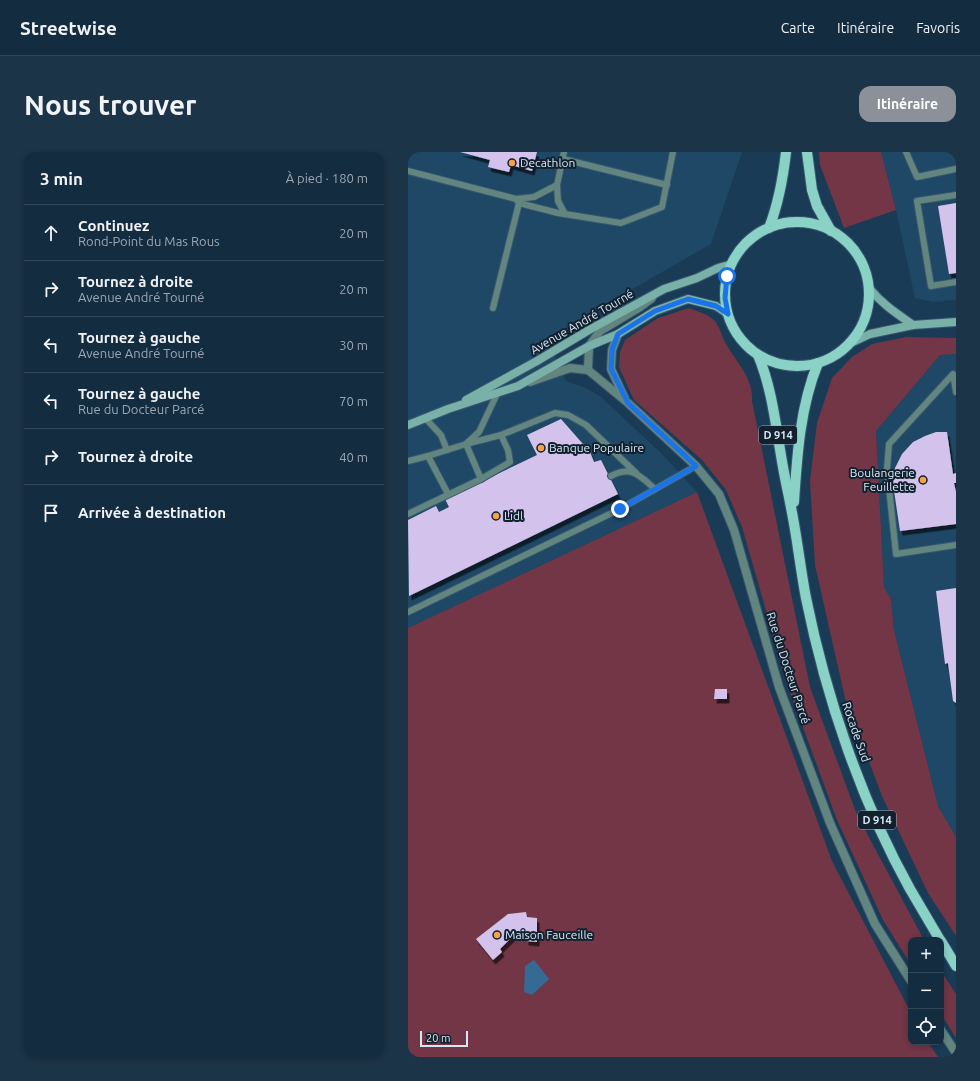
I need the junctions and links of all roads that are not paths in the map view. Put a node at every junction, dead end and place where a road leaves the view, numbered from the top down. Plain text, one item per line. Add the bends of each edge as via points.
1 (564, 152) edge
2 (673, 152) edge
3 (786, 152) edge
4 (807, 152) edge
5 (906, 152) edge
6 (563, 159) junction
7 (956, 170) edge
8 (408, 171) edge
9 (667, 184) junction
10 (557, 185) junction
11 (956, 195) edge
12 (518, 201) junction
13 (565, 214) junction
14 (769, 228) junction
15 (831, 231) junction
16 (732, 264) junction
17 (956, 282) edge
18 (869, 288) junction
19 (664, 289) junction
20 (493, 308) dead end
21 (728, 314) junction
22 (956, 322) edge
23 (913, 324) junction
24 (618, 334) junction
25 (851, 343) junction
26 (589, 346) junction
27 (758, 355) junction
28 (818, 363) junction
29 (588, 370) junction
30 (955, 374) edge
31 (518, 386) junction
32 (956, 392) edge
33 (497, 394) junction
34 (628, 403) junction
35 (448, 409) junction
36 (425, 418) junction
37 (408, 420) edge
38 (408, 425) edge
39 (501, 435) junction
40 (466, 444) junction
41 (447, 450) junction
42 (428, 456) junction
43 (408, 461) edge
44 (696, 466) junction
45 (636, 473) junction
46 (611, 476) dead end
47 (481, 479) junction
48 (656, 489) junction
49 (448, 494) junction
50 (409, 511) edge
51 (793, 516) junction
52 (956, 545) edge
53 (408, 612) edge
54 (939, 937) edge
55 (944, 946) edge
56 (956, 966) edge
57 (908, 977) edge
58 (944, 1035) edge
59 (956, 1053) edge

1 - 6 lane
2 - 9 lane
3 - 14 main road via 784,177
4 - 15 main road via 812,190 817,206
5 - 7 lane via 917,177
6 - 9 lane
6 - 10 lane
8 - 12 lane
9 - 13 lane via 662,207 621,223
10 - 12 lane via 534,197
10 - 13 lane via 558,201
11 - 17 lane via 917,202 931,286
12 - 13 lane
12 - 20 lane
14 - 15 main road via 784,223 803,222
14 - 16 main road via 755,235
15 - 18 main road via 846,241 857,254 866,271
16 - 19 street, Avenue André Tourné
16 - 21 main road via 725,287
18 - 23 street via 887,307
18 - 25 main road via 866,316
19 - 26 street via 640,308 600,331
19 - 35 street, Avenue André Tourné
21 - 24 street, Avenue André Tourné via 716,306 688,299 655,311
21 - 27 main road via 738,335
22 - 23 street
23 - 25 street via 870,334
24 - 26 street, Avenue André Tourné
24 - 34 street, Rue du Docteur Parcé via 612,350 611,369
25 - 28 main road via 839,353
26 - 29 street
26 - 31 street, Avenue André Tourné
27 - 28 main road via 791,366
27 - 51 main road, D 914 via 775,414
28 - 51 main road, D 914 via 805,402 796,465
29 - 31 street via 570,368
29 - 34 street, Rue du Docteur Parcé
30 - 32 lane
30 - 52 lane via 890,444 887,469 896,554
31 - 33 street, Avenue André Tourné
33 - 35 street, Avenue André Tourné
33 - 40 lane via 479,432
34 - 44 street, Rue du Docteur Parcé
35 - 36 street, Avenue André Tourné
36 - 37 street, Avenue André Tourné
36 - 38 street, Avenue André Tourné
36 - 41 lane via 441,435
39 - 40 lane
39 - 45 lane via 555,413 568,415 586,425
39 - 47 lane via 510,462
40 - 41 lane
40 - 47 lane
41 - 42 lane
42 - 43 lane
42 - 49 lane
44 - 48 lane
44 - 57 street, Rue du Docteur Parcé via 719,494 734,530 779,687 830,823 875,924
45 - 46 lane via 620,472
45 - 48 lane
47 - 49 lane
48 - 53 lane
49 - 50 lane
51 - 54 main road, Rocade Sud / D 914 via 806,598 822,666 858,775 910,889
55 - 56 main road, Rocade Sud / D 914
58 - 59 street

